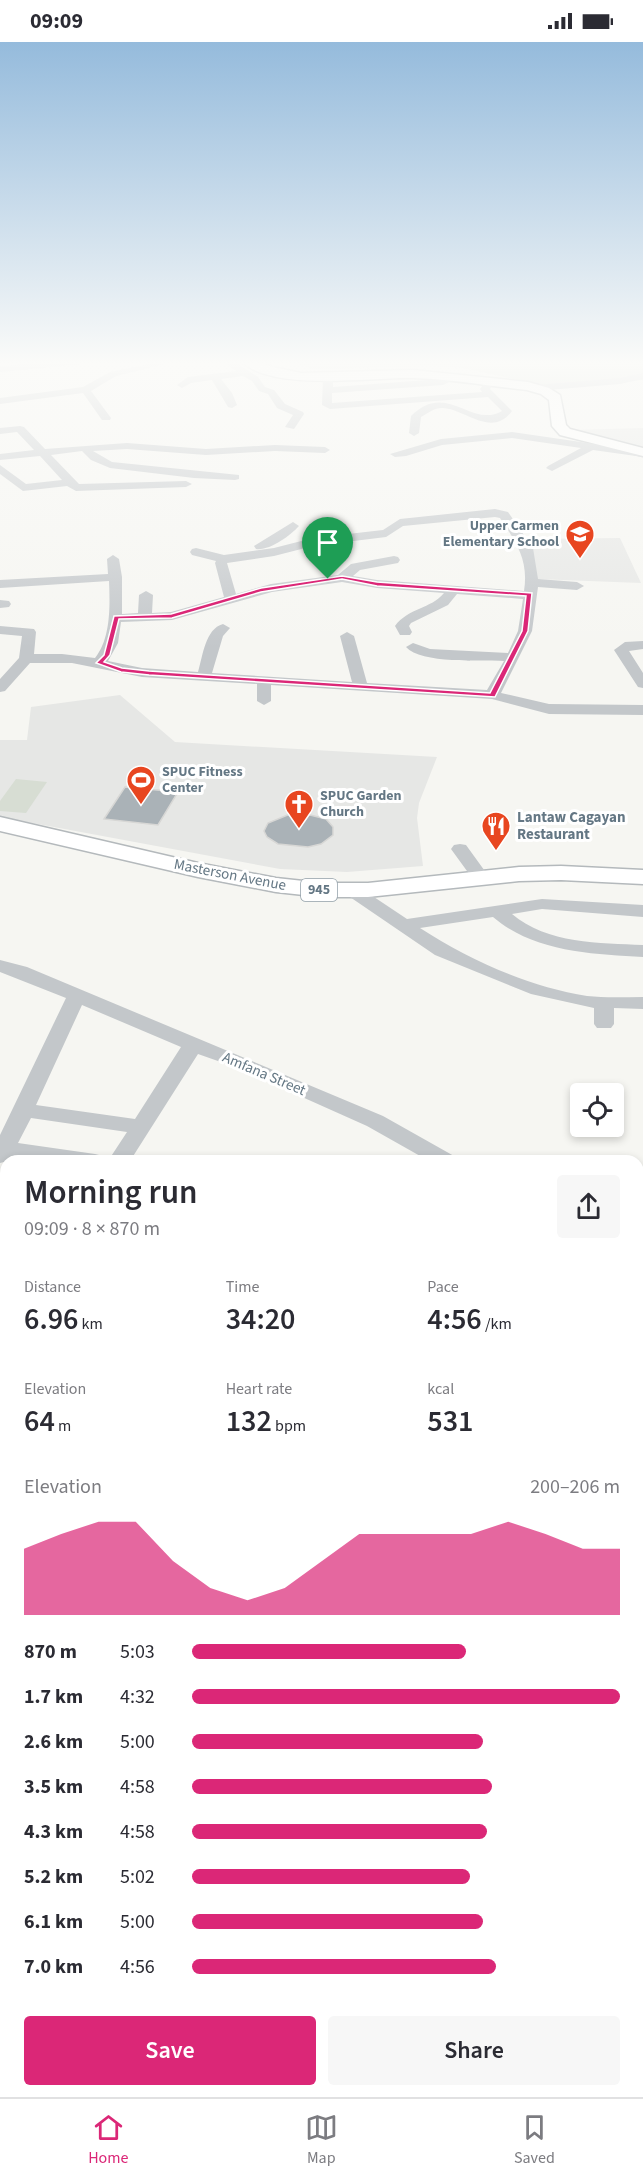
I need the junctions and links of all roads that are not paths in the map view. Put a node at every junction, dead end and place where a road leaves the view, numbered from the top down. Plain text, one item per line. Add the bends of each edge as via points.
1 (45, 457) edge
2 (94, 457) edge
3 (573, 457) edge
4 (0, 468) edge
5 (552, 468) dead end
6 (194, 475) junction
7 (235, 477) dead end
8 (68, 482) junction
9 (393, 511) dead end
10 (400, 523) junction
11 (293, 526) dead end
12 (196, 552) dead end
13 (255, 555) junction
14 (113, 559) dead end
15 (224, 559) junction
16 (394, 560) dead end
17 (274, 574) dead end
18 (116, 577) junction
19 (342, 578) junction
20 (0, 584) edge
21 (284, 585) junction
22 (578, 586) dead end
23 (531, 589) junction
24 (452, 590) junction
25 (146, 595) dead end
26 (231, 599) junction
27 (437, 604) junction
28 (146, 617) junction
29 (116, 618) junction
30 (444, 618) dead end
31 (224, 628) dead end
32 (0, 630) edge
33 (405, 632) dead end
34 (347, 636) dead end
35 (643, 645) edge
36 (413, 647) dead end
37 (512, 657) junction
38 (26, 659) junction
39 (241, 662) dead end
40 (99, 663) junction
41 (204, 677) junction
42 (235, 680) junction
43 (264, 682) junction
44 (643, 684) edge
45 (361, 687) junction
46 (0, 688) edge
47 (492, 695) junction
48 (264, 701) dead end
49 (643, 710) edge
50 (0, 824) edge
51 (460, 849) dead end
52 (643, 877) edge
53 (481, 878) junction
54 (353, 891) junction
55 (497, 911) junction
56 (643, 911) edge
57 (404, 925) junction
58 (643, 951) edge
59 (0, 966) edge
60 (76, 997) junction
61 (604, 1003) junction
62 (643, 1003) edge
63 (604, 1024) dead end
64 (193, 1045) junction
65 (24, 1110) junction
66 (140, 1127) junction
67 (2, 1152) edge
68 (33, 1155) edge
69 (123, 1155) edge
70 (435, 1155) edge

1 - 8 street
2 - 6 street via 110,465
3 - 5 street
4 - 8 street via 23,488
6 - 7 street
6 - 8 street via 188,484 180,486 80,489
9 - 10 street
10 - 13 street via 386,533 313,542
10 - 23 street via 473,514 504,515 527,548
11 - 13 street via 261,545
12 - 15 street
13 - 15 street
14 - 18 street
15 - 26 street via 221,562
16 - 19 street via 356,567
17 - 21 street
18 - 20 street
18 - 29 street
19 - 21 street
19 - 24 street
21 - 26 street
22 - 23 street
23 - 24 street
23 - 37 street via 525,631
24 - 27 street via 450,596
25 - 28 street
26 - 28 street via 172,616
27 - 30 street
27 - 33 street via 407,619 402,626
28 - 29 street
29 - 40 street via 107,655
31 - 41 street via 216,635
32 - 38 street via 29,632
34 - 45 street
35 - 44 street via 621,650
36 - 37 street via 428,653
37 - 47 street
38 - 40 street
38 - 46 street
39 - 42 street via 234,672
40 - 41 street via 134,672
41 - 42 street
42 - 43 street
43 - 45 street
43 - 48 street
45 - 47 street
47 - 49 street via 549,709
50 - 54 main road, Masterson Avenue / 945 via 209,873 295,888
51 - 53 street
52 - 53 main road, Masterson Avenue / 945 via 561,873
53 - 54 main road, Masterson Avenue / 945
54 - 57 street
55 - 56 street via 542,904
55 - 57 street
55 - 58 street via 513,924 563,943
57 - 61 street via 457,959 504,978 557,995
59 - 60 street, Amfana Street
60 - 64 street, Amfana Street
60 - 65 street
61 - 62 street
61 - 63 street
64 - 66 street
64 - 70 street, Amfana Street via 375,1121
65 - 66 street
65 - 67 street
66 - 69 street
67 - 68 street

